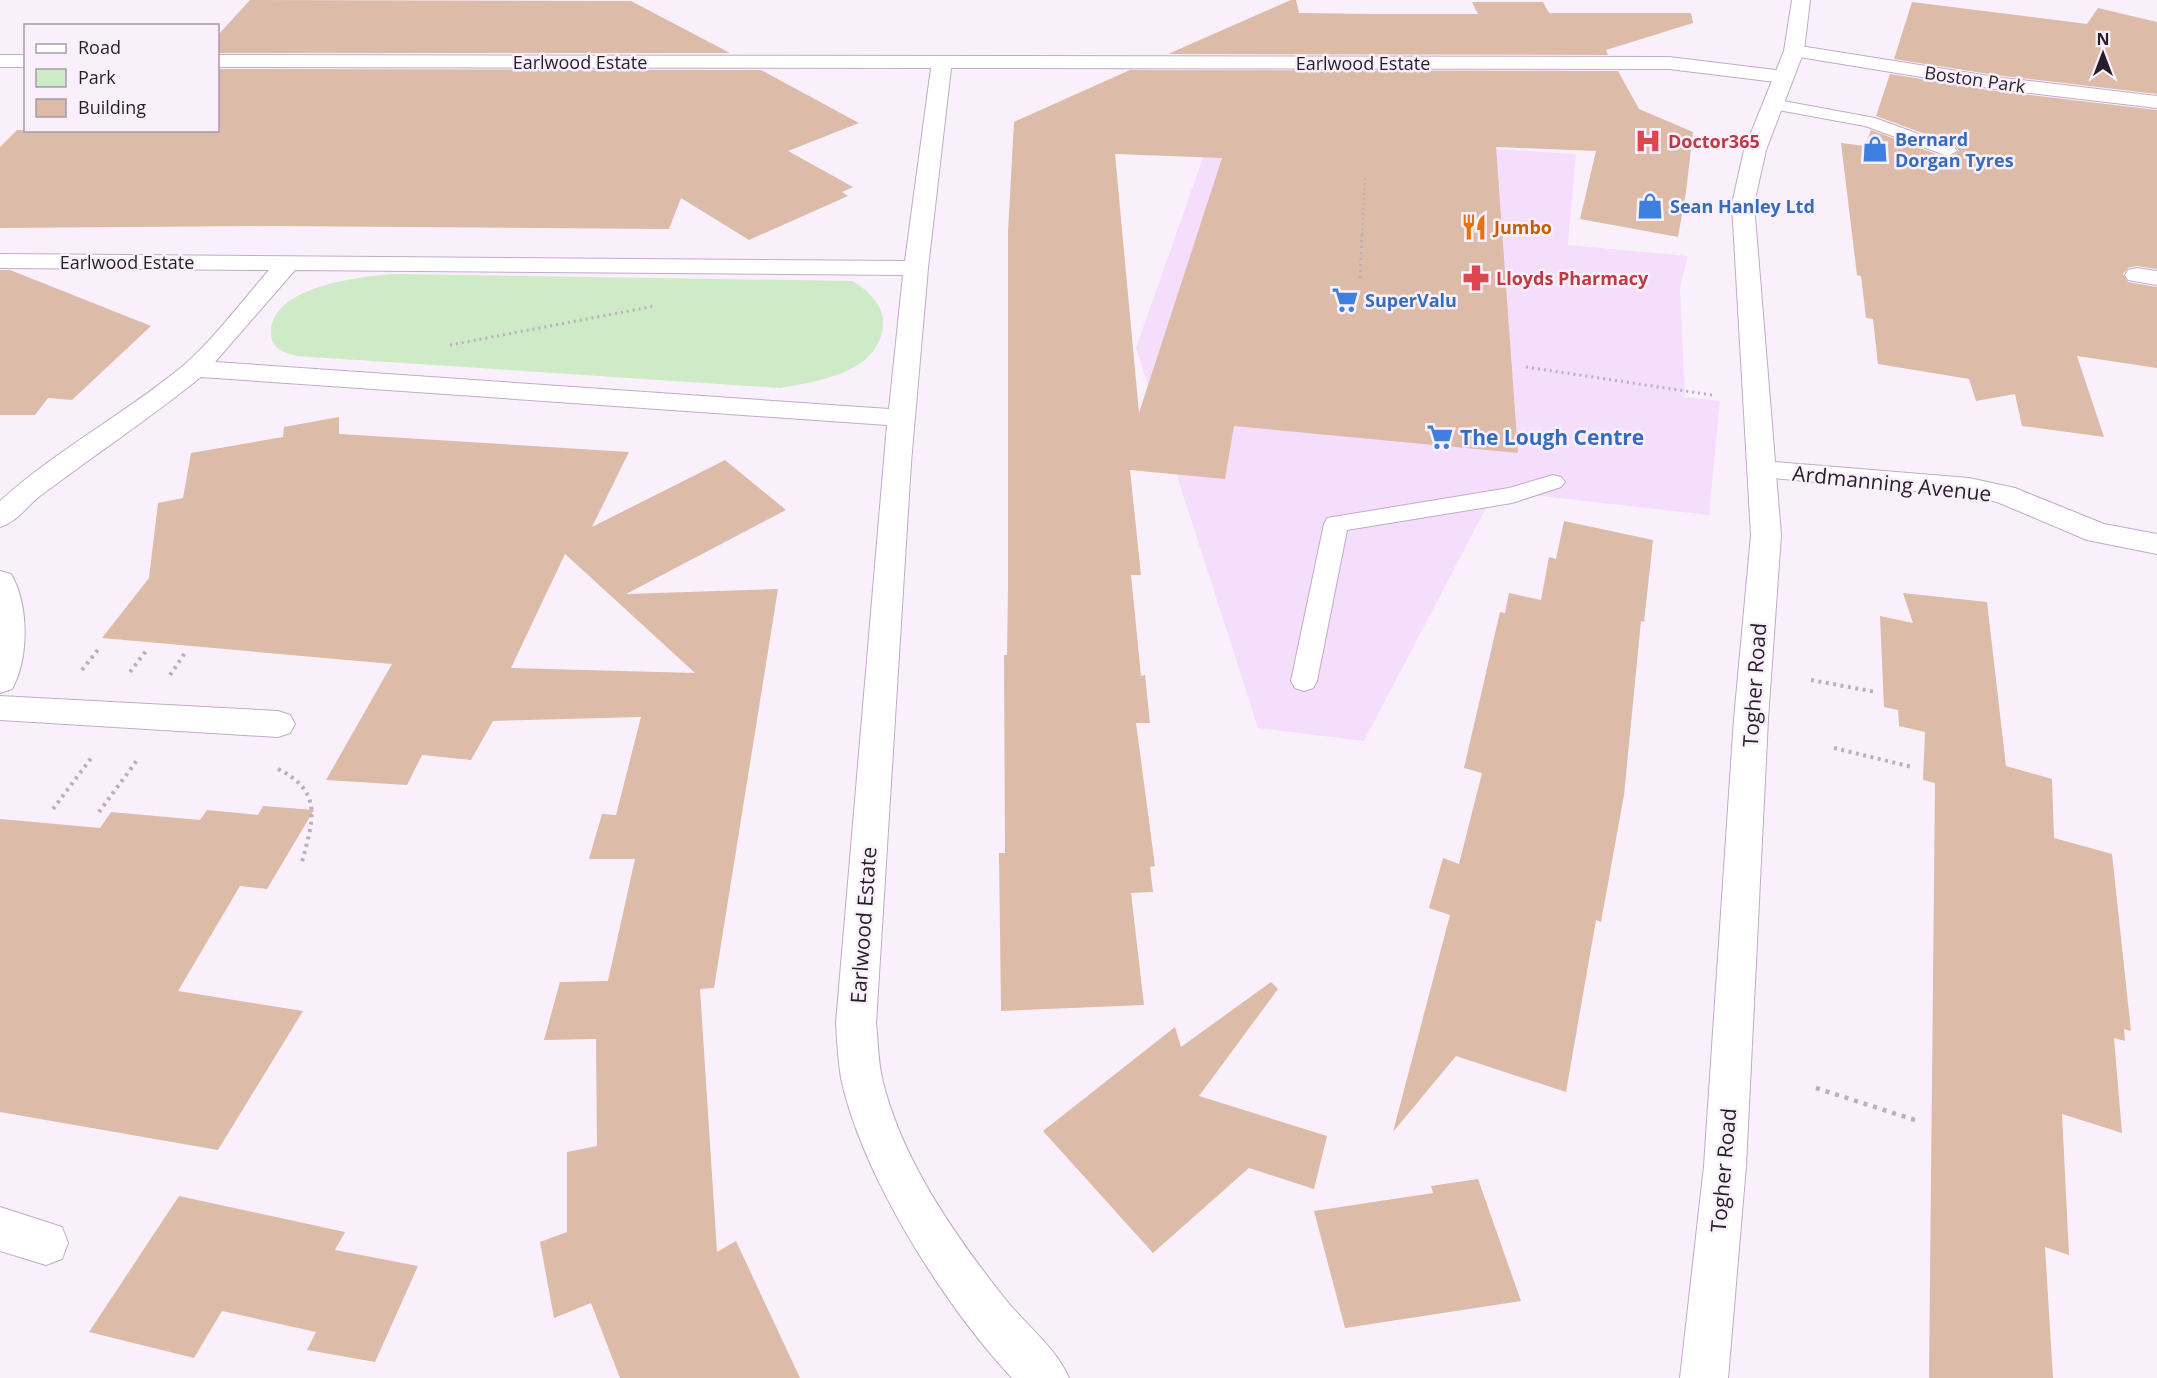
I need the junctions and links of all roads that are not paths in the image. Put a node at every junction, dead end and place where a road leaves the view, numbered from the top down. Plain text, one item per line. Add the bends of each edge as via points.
1 (1801, 0) edge
2 (0, 61) edge
3 (24, 61) edge
4 (219, 61) edge
5 (942, 63) junction
6 (1784, 77) junction
7 (2157, 102) edge
8 (1948, 151) dead end
9 (0, 261) edge
10 (289, 263) junction
11 (916, 268) junction
12 (195, 369) junction
13 (902, 418) junction
14 (1762, 470) junction
15 (1553, 482) dead end
16 (0, 517) edge
17 (2157, 544) edge
18 (0, 581) edge
19 (0, 681) edge
20 (1304, 681) dead end
21 (0, 708) edge
22 (278, 724) dead end
23 (0, 1229) edge
24 (46, 1243) dead end
25 (1046, 1378) edge
26 (1704, 1378) edge

1 - 6 street, Togher Road
2 - 3 street
4 - 5 street, Earlwood Estate
5 - 6 street, Earlwood Estate via 1669,63
5 - 11 street, Earlwood Estate
6 - 7 street, Boston Park via 1995,83
6 - 8 lane via 1869,122
6 - 14 street, Togher Road via 1755,150 1743,204
9 - 10 street, Earlwood Estate
10 - 11 street, Earlwood Estate
10 - 12 street
11 - 13 street, Earlwood Estate
12 - 13 street
12 - 16 street via 28,491
13 - 25 street, Earlwood Estate via 856,1023 860,1065 883,1138 928,1226 992,1318
14 - 17 street, Ardmanning Avenue via 1969,487 2005,495 2098,533
14 - 26 street, Togher Road via 1766,535 1725,1166
15 - 20 lane via 1512,495 1336,524
18 - 19 street via 7,631
21 - 22 street
23 - 24 street

